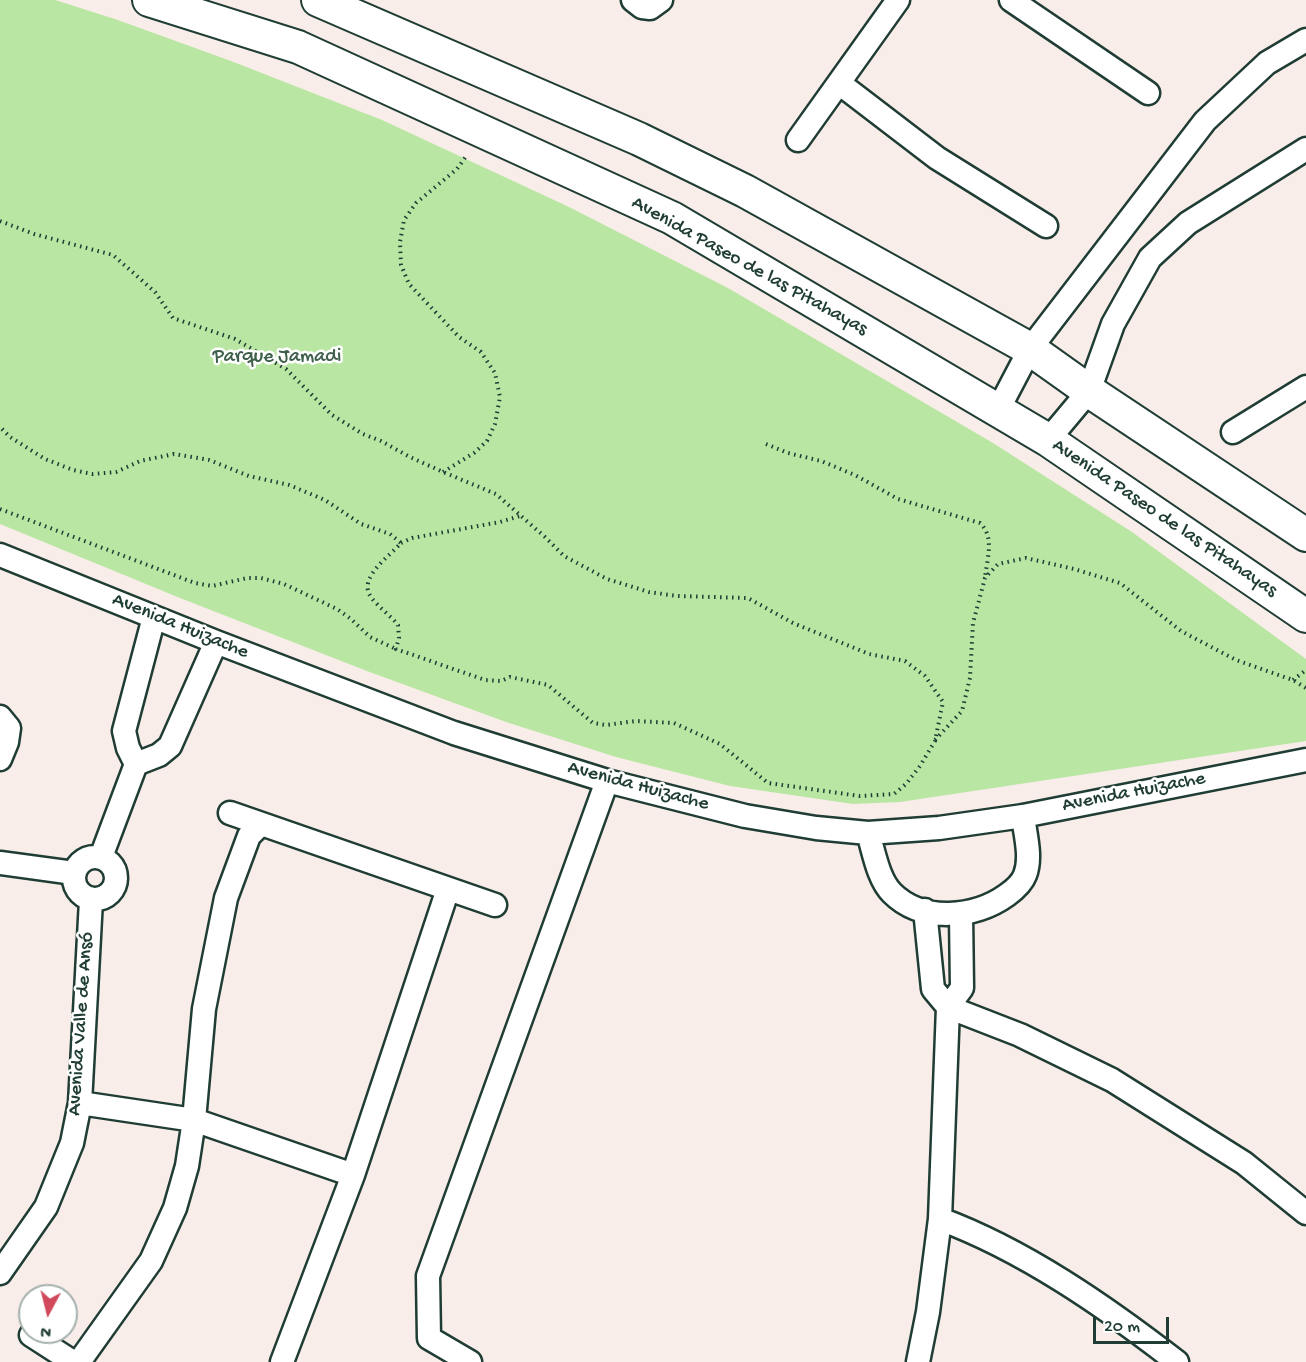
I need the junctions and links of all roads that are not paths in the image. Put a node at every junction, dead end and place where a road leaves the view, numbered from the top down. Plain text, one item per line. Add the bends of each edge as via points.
1 (149, 0) edge
2 (318, 0) edge
3 (633, 0) edge
4 (661, 0) edge
5 (898, 0) edge
6 (1011, 0) edge
7 (188, 5) edge
8 (1306, 40) edge
9 (839, 83) junction
10 (1148, 93) dead end
11 (798, 140) dead end
12 (1306, 149) edge
13 (1046, 226) dead end
14 (1030, 349) junction
15 (1306, 387) edge
16 (1089, 391) junction
17 (998, 411) junction
18 (1233, 432) dead end
19 (1048, 440) junction
20 (1306, 535) edge
21 (0, 555) edge
22 (1306, 616) edge
23 (153, 617) junction
24 (216, 642) junction
25 (0, 717) edge
26 (0, 759) edge
27 (1306, 760) edge
28 (136, 764) junction
29 (607, 781) junction
30 (230, 813) dead end
31 (1023, 816) junction
32 (261, 824) junction
33 (868, 833) junction
34 (100, 857) junction
35 (0, 863) edge
36 (74, 873) junction
37 (448, 889) junction
38 (90, 900) junction
39 (495, 905) dead end
40 (925, 910) junction
41 (961, 914) junction
42 (948, 1007) junction
43 (80, 1103) junction
44 (194, 1120) junction
45 (353, 1175) junction
46 (1306, 1213) edge
47 (940, 1220) junction
48 (0, 1273) edge
49 (45, 1344) edge
50 (73, 1362) edge
51 (80, 1362) edge
52 (282, 1362) edge
53 (470, 1362) edge
54 (918, 1362) edge
55 (1177, 1362) edge

1 - 7 street, Avenida Paseo de las Pitahayas
2 - 14 street via 639,139 746,191
3 - 4 street via 650,8
5 - 9 street
6 - 10 street
7 - 17 street, Avenida Paseo de las Pitahayas via 298,47 672,218
8 - 14 street via 1267,63 1205,121
9 - 11 street
9 - 13 street via 937,158
12 - 16 street via 1188,223 1150,258 1113,324
14 - 16 street
14 - 17 street
15 - 18 street
16 - 19 street
16 - 20 street
17 - 19 street, Avenida Paseo de las Pitahayas
19 - 22 street, Avenida Paseo de las Pitahayas
21 - 23 street, Avenida Huizache
23 - 24 street, Avenida Huizache
23 - 28 street via 124,731
24 - 28 street via 170,746
24 - 29 street, Avenida Huizache via 454,733
25 - 26 street via 9,728
27 - 31 street, Avenida Huizache
28 - 34 street
29 - 33 street, Avenida Huizache via 745,816
29 - 53 street via 428,1276 429,1338
30 - 32 street
31 - 33 street, Avenida Huizache
31 - 41 street via 1028,863 1024,877 1000,900
32 - 37 street
32 - 44 street via 249,836 226,898 204,1009
33 - 40 street via 885,885 908,904
34 - 36 street via 84,860
34 - 38 street via 114,867 117,883 107,897
35 - 36 street
36 - 38 street via 77,890
37 - 39 street
37 - 45 street
38 - 43 street, Avenida Valle de Ansó
40 - 41 street
40 - 42 street via 933,989
41 - 42 street via 962,988
42 - 46 street via 1020,1035 1112,1080 1244,1163
42 - 47 street
43 - 44 street
43 - 48 street, Avenida Valle de Ansó via 72,1143 45,1207
44 - 45 street
44 - 51 street via 175,1208 151,1260
45 - 52 street
47 - 54 street
47 - 55 street via 966,1229 1064,1281
49 - 50 street

